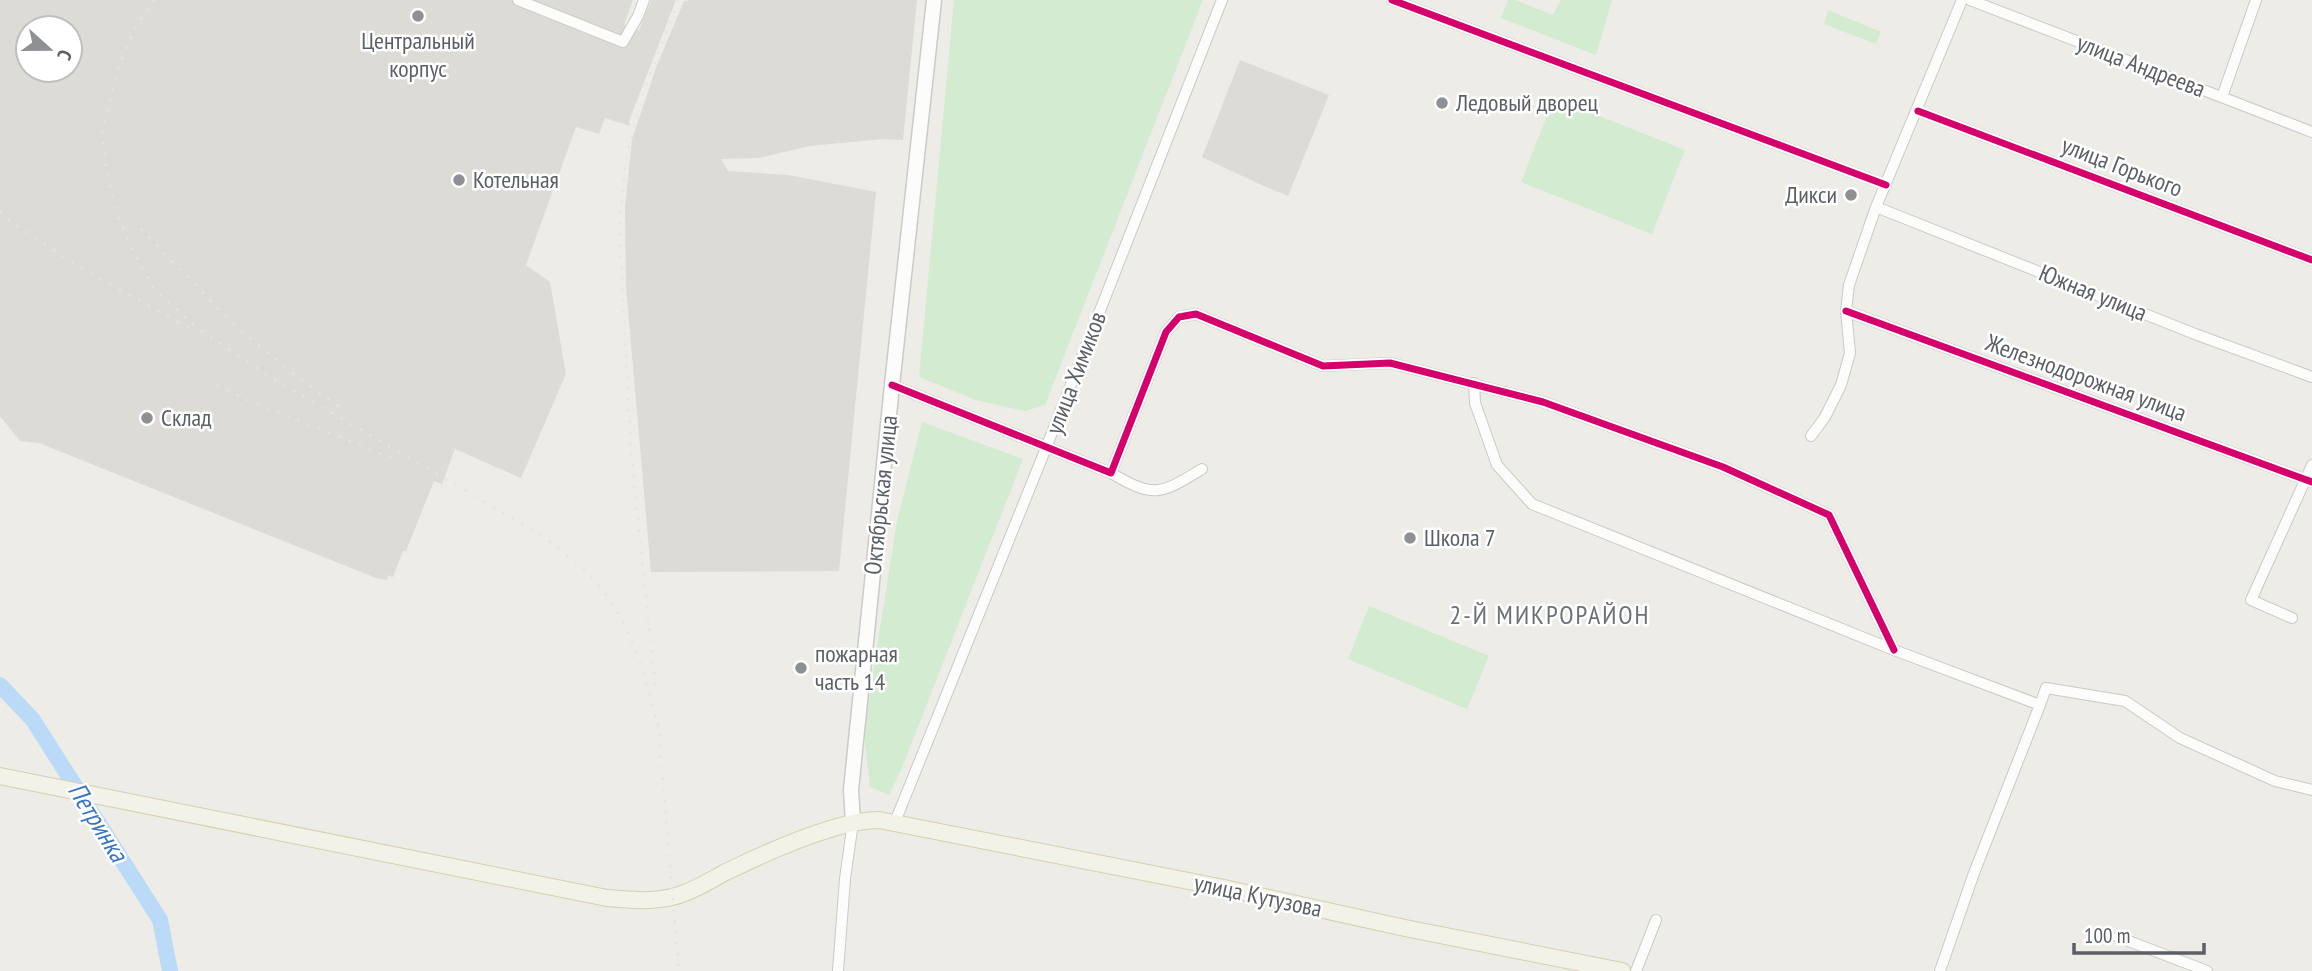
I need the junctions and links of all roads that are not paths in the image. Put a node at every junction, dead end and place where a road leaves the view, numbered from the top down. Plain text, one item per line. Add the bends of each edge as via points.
1 (518, 0) edge
2 (644, 0) edge
3 (934, 0) edge
4 (1222, 0) edge
5 (1392, 0) edge
6 (1962, 0) edge
7 (1969, 0) edge
8 (2256, 0) edge
9 (2222, 97) junction
10 (1918, 111) junction
11 (2312, 132) edge
12 (1886, 185) junction
13 (1876, 207) junction
14 (2312, 260) edge
15 (1846, 311) junction
16 (2312, 377) edge
17 (1474, 383) junction
18 (892, 385) junction
19 (1811, 436) dead end
20 (1046, 447) junction
21 (2312, 465) edge
22 (1202, 469) dead end
23 (1111, 473) junction
24 (2309, 481) edge
25 (2292, 618) dead end
26 (1894, 650) junction
27 (2040, 705) junction
28 (0, 776) edge
29 (2312, 790) edge
30 (853, 822) junction
31 (895, 822) junction
32 (1656, 920) dead end
33 (2118, 937) dead end
34 (838, 971) edge
35 (1622, 971) edge
36 (1636, 971) edge
37 (1940, 971) edge
38 (2207, 971) edge

1 - 2 street via 623,42
3 - 18 main road, Октябрьская улица
4 - 20 street, улица Химиков
5 - 12 street
6 - 10 street
7 - 9 street, улица Андреева
8 - 9 street
9 - 11 street, улица Андреева
10 - 12 street
10 - 14 street, улица Горького
12 - 13 street
13 - 15 street via 1849,285
13 - 16 street, Южная улица
15 - 19 street via 1850,353 1841,385
15 - 24 street, Железнодорожная улица
17 - 23 street via 1390,363 1324,366 1196,314 1179,317 1167,332
17 - 26 street via 1475,403 1497,465 1532,504
17 - 26 street via 1544,402 1723,467 1829,515
18 - 20 street
18 - 30 main road, Октябрьская улица via 851,790
20 - 23 street
20 - 31 street, улица Химиков
21 - 24 street
22 - 23 street via 1172,488 1150,492
24 - 25 street via 2251,600
26 - 27 street
27 - 29 street via 2046,688 2125,701 2180,738 2275,781
27 - 37 street
28 - 30 main road, улица Кутузова via 640,901 681,894
30 - 31 main road, улица Кутузова
30 - 34 street
31 - 35 main road, улица Кутузова
32 - 36 street
33 - 38 street

